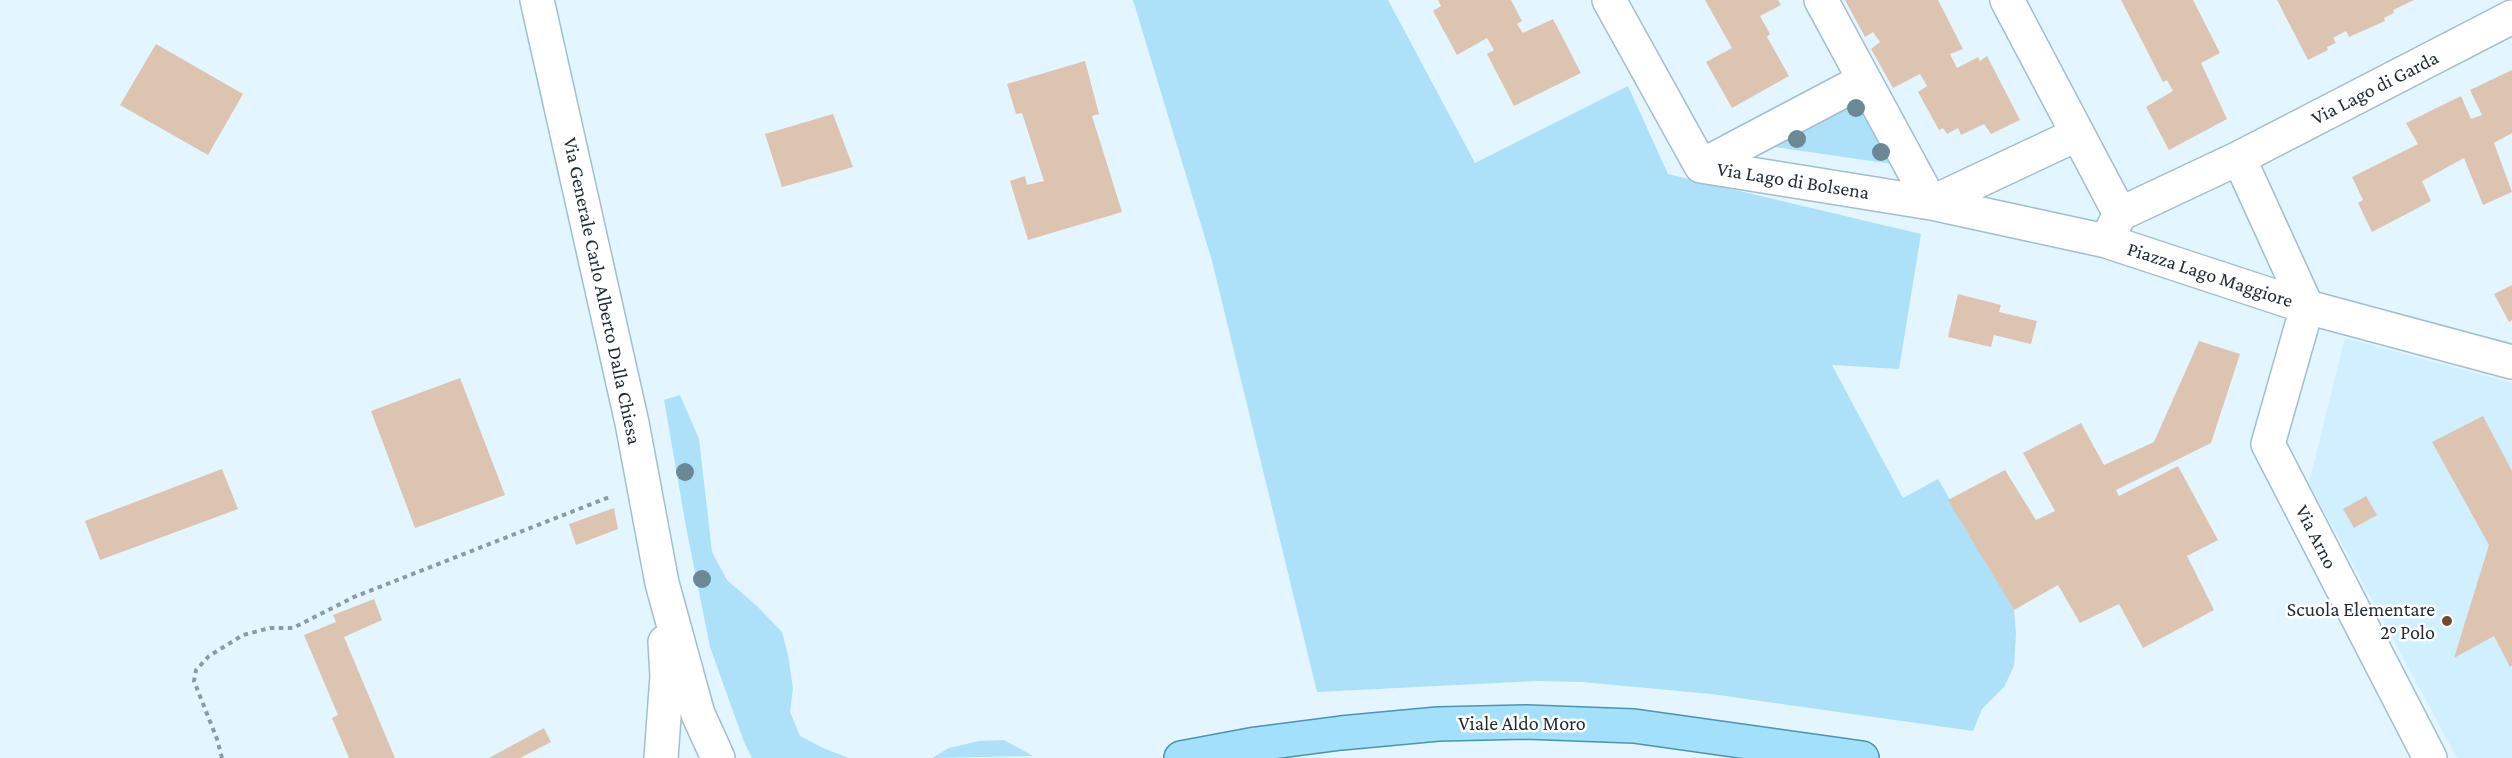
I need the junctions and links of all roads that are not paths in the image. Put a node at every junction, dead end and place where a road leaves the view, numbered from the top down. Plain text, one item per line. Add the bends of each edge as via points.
1 (537, 0) edge
2 (1609, 0) edge
3 (1821, 0) edge
4 (2007, 0) edge
5 (2512, 17) edge
6 (1864, 80) junction
7 (2078, 134) junction
8 (2239, 158) junction
9 (1701, 166) junction
10 (1931, 203) junction
11 (2113, 227) junction
12 (2307, 307) junction
13 (2512, 362) edge
14 (662, 583) junction
15 (661, 758) edge
16 (718, 758) edge
17 (1181, 758) edge
18 (1862, 758) edge
19 (2430, 758) edge

1 - 14 street, Via Generale Carlo Alberto Dalla Chiesa via 632,423
2 - 9 street, Via Lago di Bolsena
3 - 6 street
4 - 7 street, Piazza Lago Maggiore
5 - 8 street, Via Lago di Garda
6 - 9 street
6 - 10 street
7 - 10 street
7 - 11 street, Piazza Lago Maggiore
8 - 11 street, Piazza Lago Maggiore
8 - 12 street, Piazza Lago Maggiore
9 - 10 street, Via Lago di Bolsena
10 - 11 street, Piazza Lago Maggiore
11 - 12 street, Piazza Lago Maggiore
12 - 13 street
12 - 19 street, Via Arno via 2268,444
14 - 15 street via 667,676
14 - 16 street via 698,714
17 - 18 main road, Viale Aldo Moro via 1341,733 1438,724 1526,722 1634,726

